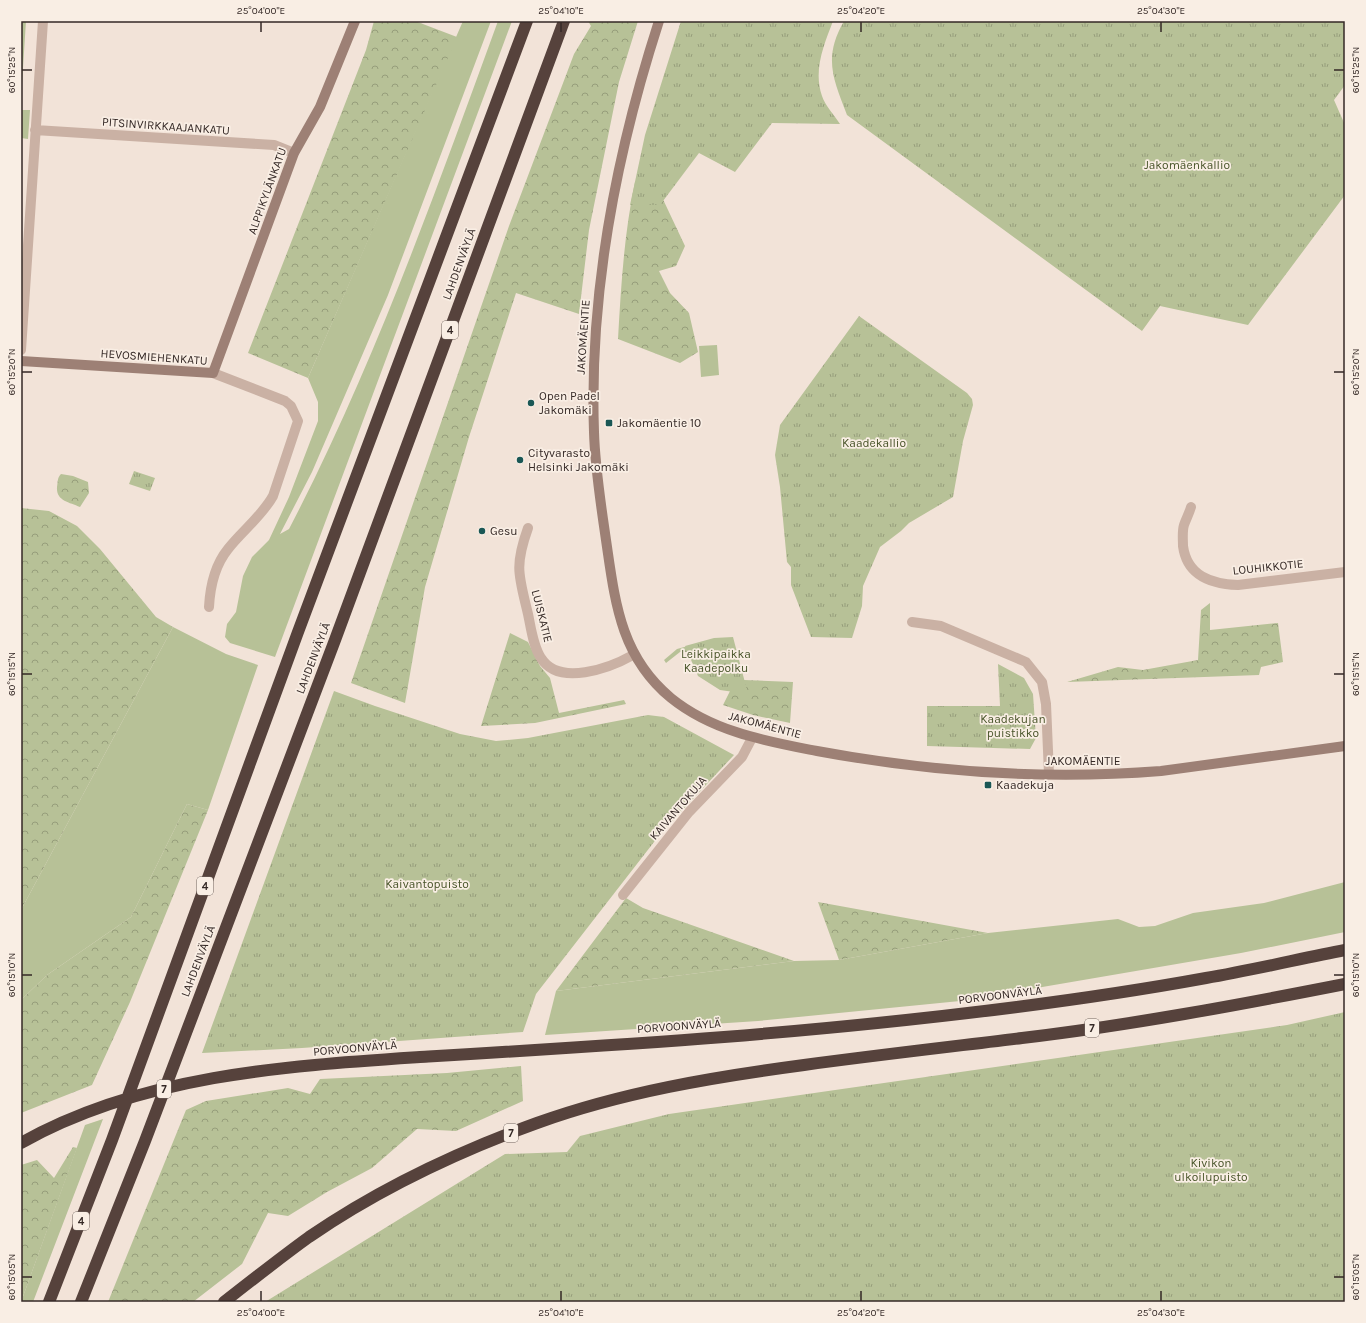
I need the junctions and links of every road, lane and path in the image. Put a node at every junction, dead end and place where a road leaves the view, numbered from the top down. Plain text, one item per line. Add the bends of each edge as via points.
1 (43, 21) edge
2 (355, 21) edge
3 (527, 21) edge
4 (564, 21) edge
5 (659, 21) edge
6 (36, 130) junction
7 (294, 153) junction
8 (21, 350) edge
9 (21, 361) edge
10 (213, 374) junction
11 (1191, 507) dead end
12 (528, 528) dead end
13 (1345, 572) edge
14 (209, 607) dead end
15 (912, 622) dead end
16 (633, 655) junction
17 (752, 738) junction
18 (1345, 746) edge
19 (1049, 774) junction
20 (623, 895) dead end
21 (1345, 950) edge
22 (1345, 984) edge
23 (21, 1142) edge
24 (49, 1302) edge
25 (81, 1302) edge
26 (224, 1302) edge

1 - 6 street
2 - 7 street, ALPPIKYLÄNKATU via 320,107
3 - 24 highway, LAHDENVÄYLÄ / 4 via 298,632 112,1140
4 - 25 highway, LAHDENVÄYLÄ / 4 via 326,662 145,1141
5 - 16 street, JAKOMÄENTIE via 635,101 611,201 602,264 594,355 594,435 602,513 618,612
6 - 7 street, PITSINVIRKKAAJANKATU via 274,145
6 - 8 street
7 - 10 street, ALPPIKYLÄNKATU
9 - 10 street, HEVOSMIEHENKATU
10 - 14 street, HEVOSMIEHENKATU via 285,401 291,406 298,421 273,496 267,507 222,558 210,591
11 - 13 street, LOUHIKKOTIE via 1184,525 1184,550 1190,567 1205,580 1238,585
12 - 16 street, LUISKATIE via 518,568 533,637 541,658 561,672 572,673 608,666
15 - 19 street via 941,626 1026,662 1042,682 1046,704
16 - 17 street, JAKOMÄENTIE via 652,680 679,704 725,729
17 - 19 street, JAKOMÄENTIE via 847,757 920,767 967,772
17 - 20 street, KAIVANTOKUJA via 742,757 694,807
18 - 19 street, JAKOMÄENTIE via 1131,774
21 - 23 highway, PORVOONVÄYLÄ / 7 via 1207,978 990,1011 727,1037 352,1062 220,1077 139,1095 65,1122
22 - 26 highway, 7 via 1137,1022 738,1074 602,1103 539,1122 423,1171 310,1236

